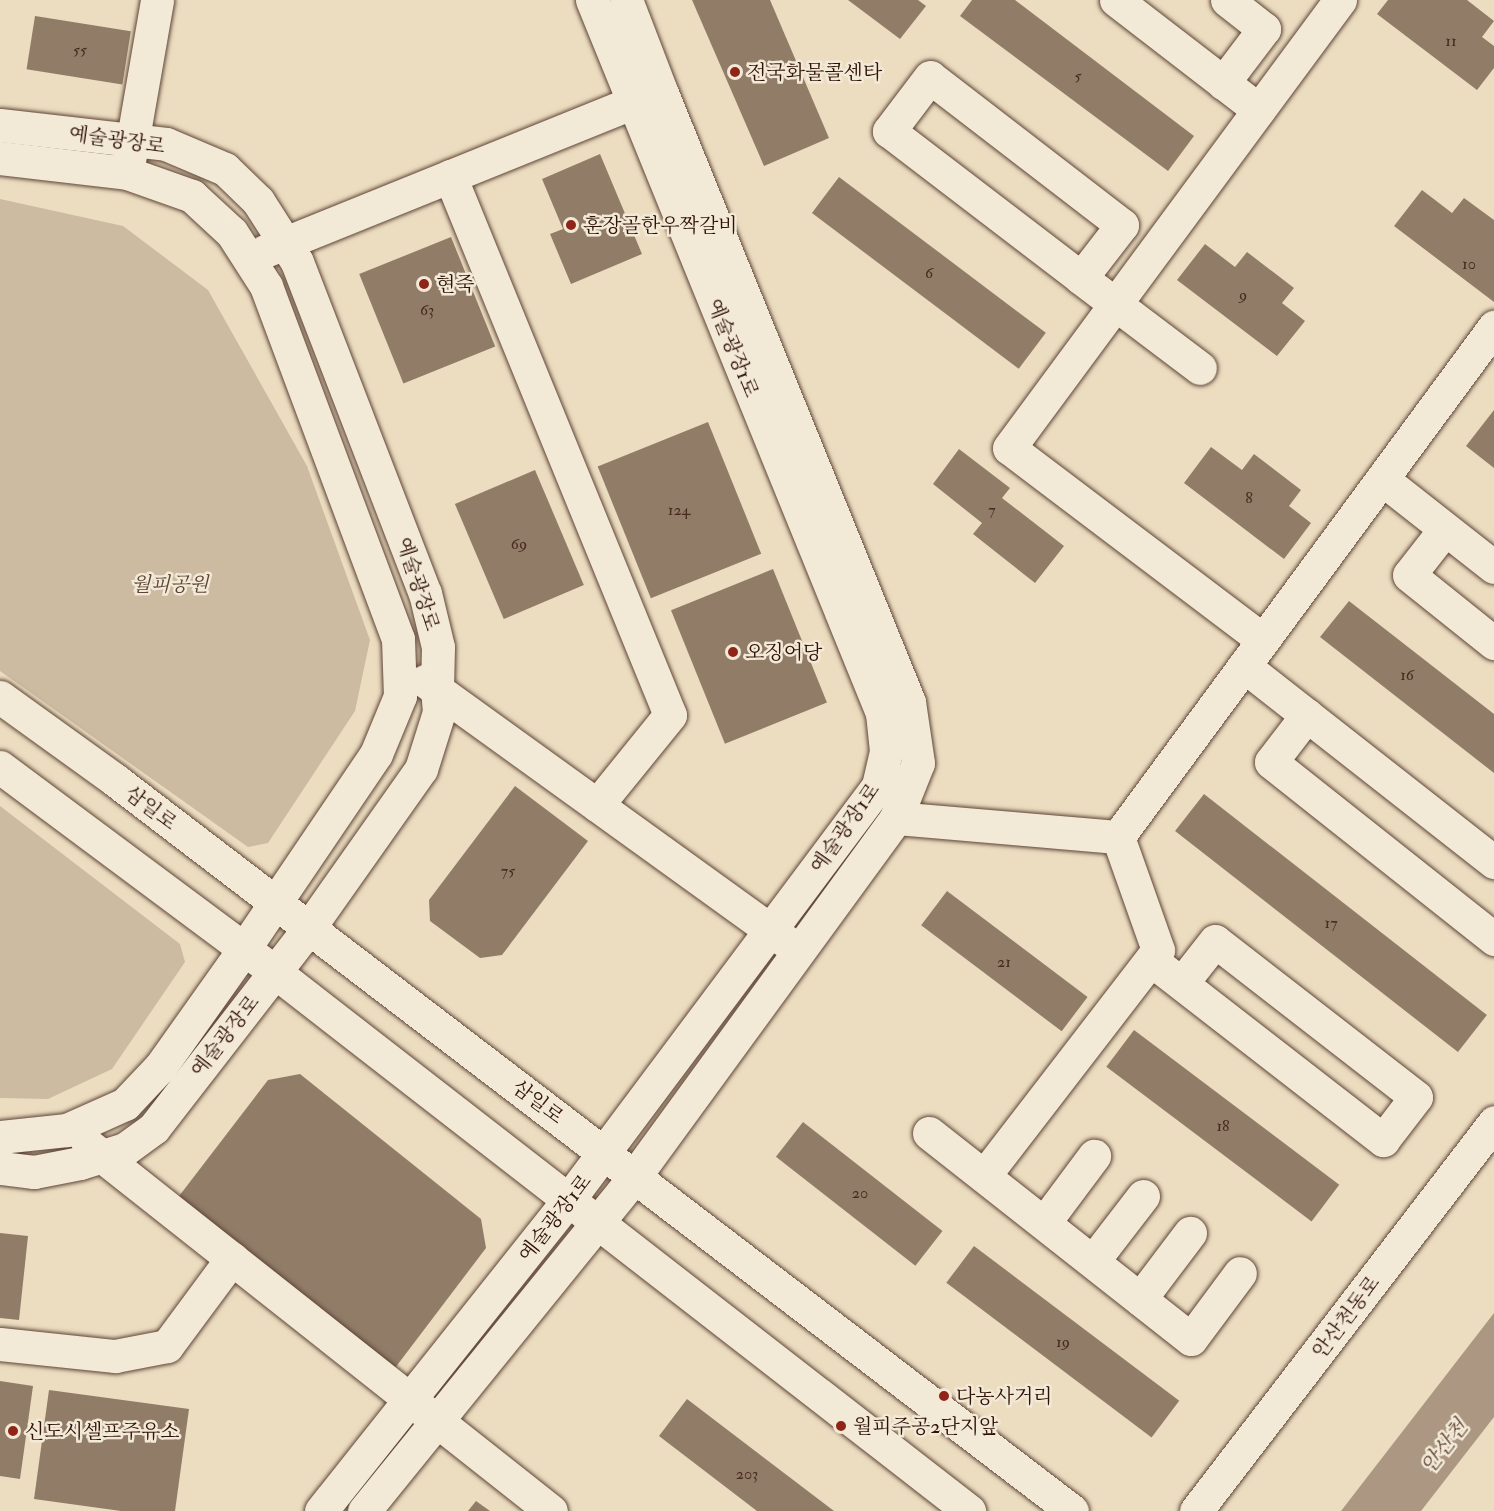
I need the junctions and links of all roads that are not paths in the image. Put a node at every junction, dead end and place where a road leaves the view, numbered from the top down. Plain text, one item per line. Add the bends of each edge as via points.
1 (157, 0) edge
2 (592, 0) edge
3 (626, 0) edge
4 (1116, 0) edge
5 (1227, 0) edge
6 (1340, 0) edge
7 (1223, 82) junction
8 (647, 97) junction
9 (1259, 110) junction
10 (0, 125) edge
11 (133, 140) junction
12 (0, 158) edge
13 (127, 173) junction
14 (450, 176) junction
15 (285, 243) junction
16 (248, 258) junction
17 (1081, 278) junction
18 (1116, 304) junction
19 (1494, 327) edge
20 (1200, 368) dead end
21 (1382, 479) junction
22 (1446, 529) junction
23 (1494, 567) edge
24 (1263, 640) junction
25 (1494, 643) edge
26 (399, 662) junction
27 (1244, 666) junction
28 (437, 689) junction
29 (0, 698) edge
30 (1307, 715) junction
31 (0, 767) edge
32 (597, 805) junction
33 (896, 818) junction
34 (1118, 837) junction
35 (1494, 862) edge
36 (276, 903) junction
37 (309, 928) junction
38 (770, 930) junction
39 (1494, 939) edge
40 (244, 949) junction
41 (799, 951) junction
42 (1151, 960) junction
43 (275, 972) junction
44 (1182, 983) junction
45 (1494, 1122) edge
46 (68, 1130) junction
47 (929, 1133) dead end
48 (0, 1137) edge
49 (605, 1153) junction
50 (100, 1155) junction
51 (1094, 1156) dead end
52 (0, 1168) edge
53 (635, 1176) junction
54 (984, 1176) junction
55 (1143, 1196) dead end
56 (569, 1199) junction
57 (599, 1222) junction
58 (1044, 1223) junction
59 (1190, 1233) dead end
60 (232, 1258) junction
61 (1093, 1261) junction
62 (1240, 1274) dead end
63 (1140, 1299) junction
64 (0, 1344) edge
65 (411, 1398) junction
66 (438, 1420) junction
67 (321, 1511) edge
68 (364, 1511) edge
69 (551, 1511) edge
70 (969, 1511) edge
71 (1072, 1511) edge
72 (1196, 1511) edge

1 - 11 street
2 - 8 street, 예술광장1로
3 - 8 street, 예술광장1로
4 - 7 street
5 - 7 street via 1264,29
6 - 9 street
7 - 9 street
8 - 14 street
8 - 33 street, 예술광장1로 via 909,702 918,763
8 - 38 street, 예술광장1로 via 882,713 886,751 878,786
9 - 18 street
10 - 11 street, 예술광장로
11 - 13 street
11 - 15 street, 예술광장로 via 166,144 225,169 258,201
12 - 13 street, 예술광장로
13 - 16 street, 예술광장로 via 192,196 232,233
14 - 15 street
14 - 32 street via 670,715
15 - 16 street
15 - 28 street, 예술광장로 via 297,262 425,593 438,647
16 - 26 street, 예술광장로 via 266,286 398,639
17 - 17 street via 889,131 930,77 1122,225
17 - 18 street
18 - 20 street
18 - 24 street via 1009,448
19 - 21 street
21 - 22 street
21 - 24 street
22 - 23 street
22 - 25 street via 1409,575
24 - 27 street
26 - 28 street
26 - 36 street, 예술광장로 via 400,696 376,754
27 - 30 street
27 - 34 street
28 - 32 street
28 - 37 street, 예술광장로 via 439,712 421,769
29 - 36 street, 삼일로
30 - 35 street
30 - 39 street via 1271,762
31 - 40 street
32 - 38 street
33 - 34 street
33 - 41 street, 예술광장1로
34 - 42 street via 1158,950
36 - 37 street, 삼일로
36 - 40 street, 예술광장로
37 - 43 street, 예술광장로
37 - 49 street, 삼일로
38 - 41 street
38 - 49 street, 예술광장1로
40 - 43 street
40 - 46 street, 예술광장로 via 160,1067 125,1104
41 - 53 street, 예술광장1로
42 - 44 street
42 - 54 street
43 - 50 street, 예술광장로 via 154,1128 125,1149
43 - 56 street
44 - 44 street via 1215,941 1416,1096 1383,1140
45 - 72 street, 안산천동로
46 - 48 street, 예술광장로
46 - 50 street
47 - 54 street
49 - 53 street, 삼일로
49 - 56 street, 예술광장1로
50 - 52 street, 예술광장로 via 34,1172
50 - 60 street
51 - 58 street
53 - 57 street, 예술광장1로
53 - 71 street, 삼일로
54 - 58 street
55 - 61 street
56 - 57 street
56 - 65 street, 예술광장1로
57 - 66 street, 예술광장1로
57 - 70 street
58 - 61 street
59 - 63 street
60 - 64 street via 167,1346 115,1356
60 - 65 street
61 - 63 street
62 - 63 street via 1191,1339
65 - 66 street
65 - 67 street, 예술광장1로
66 - 68 street, 예술광장1로
66 - 69 street

